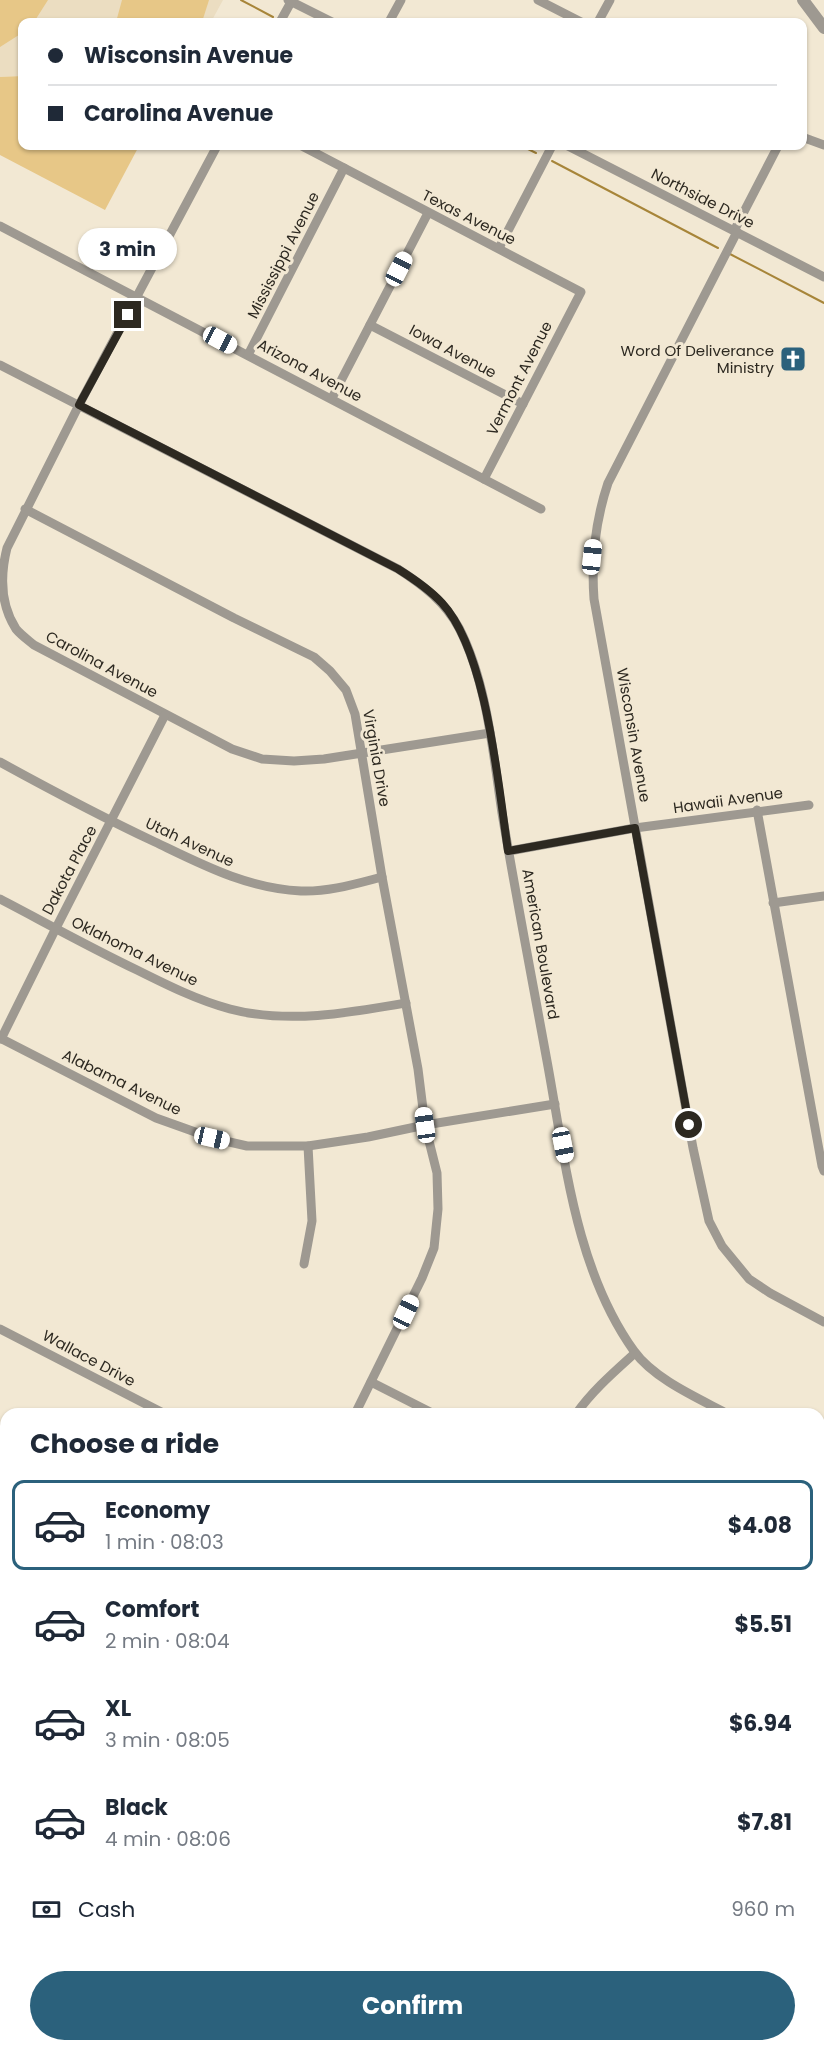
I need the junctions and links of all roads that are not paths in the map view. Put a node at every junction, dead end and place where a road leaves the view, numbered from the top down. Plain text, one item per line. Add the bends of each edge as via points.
1 (400, 0) edge
2 (538, 0) edge
3 (610, 0) edge
4 (803, 0) edge
5 (289, 1) edge
6 (282, 18) edge
7 (324, 18) edge
8 (391, 18) edge
9 (573, 18) edge
10 (600, 18) edge
11 (824, 28) edge
12 (807, 139) edge
13 (824, 145) edge
14 (214, 150) edge
15 (310, 150) edge
16 (550, 150) edge
17 (576, 150) edge
18 (776, 150) edge
19 (344, 168) junction
20 (428, 213) junction
21 (0, 226) edge
22 (735, 232) junction
23 (498, 249) junction
24 (824, 278) edge
25 (581, 292) joint
26 (137, 297) junction
27 (370, 325) junction
28 (248, 355) junction
29 (0, 365) edge
30 (332, 398) junction
31 (522, 404) junction
32 (79, 405) junction
33 (484, 479) junction
34 (26, 509) junction
35 (541, 509) dead end
36 (165, 715) junction
37 (490, 733) junction
38 (361, 753) junction
39 (0, 762) edge
40 (809, 805) dead end
41 (757, 810) junction
42 (111, 822) junction
43 (635, 828) junction
44 (508, 851) junction
45 (382, 877) junction
46 (824, 897) edge
47 (0, 898) edge
48 (773, 903) junction
49 (56, 928) junction
50 (406, 1003) junction
51 (1, 1039) edge
52 (555, 1104) junction
53 (425, 1125) junction
54 (308, 1146) junction
55 (824, 1171) edge
56 (304, 1264) dead end
57 (824, 1322) edge
58 (0, 1329) edge
59 (634, 1353) junction
60 (371, 1382) junction
61 (153, 1408) edge
62 (358, 1408) edge
63 (422, 1408) edge
64 (580, 1408) edge
65 (717, 1408) edge

1 - 8 street
2 - 9 street
3 - 10 street
4 - 11 street
5 - 6 street
5 - 7 street
12 - 13 street
14 - 26 street, Carolina Avenue
15 - 19 street, Texas Avenue
16 - 23 street
17 - 22 street, Northside Drive
18 - 22 street, Wisconsin Avenue
19 - 20 street, Texas Avenue
19 - 28 street, Mississippi Avenue
20 - 23 street, Texas Avenue
20 - 27 street
21 - 26 street, Arizona Avenue
22 - 24 street, Northside Drive
22 - 43 street, Wisconsin Avenue via 608,483 595,533 594,599
23 - 25 street, Texas Avenue
25 - 31 street, Vermont Avenue
26 - 28 street, Arizona Avenue
26 - 32 street, Carolina Avenue
27 - 30 street
27 - 31 street, Iowa Avenue
28 - 30 street, Arizona Avenue
29 - 32 street, American Boulevard
30 - 33 street, Arizona Avenue
31 - 33 street, Vermont Avenue
32 - 34 street, Carolina Avenue
32 - 37 street, American Boulevard via 423,585 443,604 458,627 470,654
33 - 35 street, Arizona Avenue
34 - 36 street, Carolina Avenue via 7,548 1,574 3,604 16,629 34,645
34 - 38 street, Virginia Drive via 314,657 346,690 355,714
36 - 38 street, Carolina Avenue via 232,749 262,759 294,761
36 - 42 street, Dakota Place
37 - 38 street, Carolina Avenue
37 - 44 street, American Boulevard
38 - 45 street, Virginia Drive
39 - 42 street, Utah Avenue
40 - 41 street, Hawaii Avenue
41 - 43 street, Hawaii Avenue
41 - 48 street
42 - 45 street, Utah Avenue via 208,869 261,886 301,891 336,889
42 - 49 street, Dakota Place
43 - 44 street, Hawaii Avenue
43 - 57 street, Wisconsin Avenue via 709,1221 722,1246 749,1279
44 - 52 street, American Boulevard
45 - 50 street, Virginia Drive
46 - 48 street
47 - 49 street, Oklahoma Avenue
48 - 55 street
49 - 50 street, Oklahoma Avenue via 183,993 231,1009 294,1016 337,1015
49 - 51 street, Dakota Place
50 - 53 street, Virginia Drive
51 - 54 street, Alabama Avenue via 156,1118 212,1138 247,1146
52 - 53 street, Alabama Avenue
52 - 59 street, American Boulevard via 586,1255 599,1290
53 - 54 street, Alabama Avenue
53 - 60 street, Virginia Drive via 437,1173 434,1248
54 - 56 street via 312,1221
58 - 61 street, Wallace Drive
59 - 64 street
59 - 65 street, American Boulevard via 675,1386
60 - 62 street, Virginia Drive
60 - 63 street

